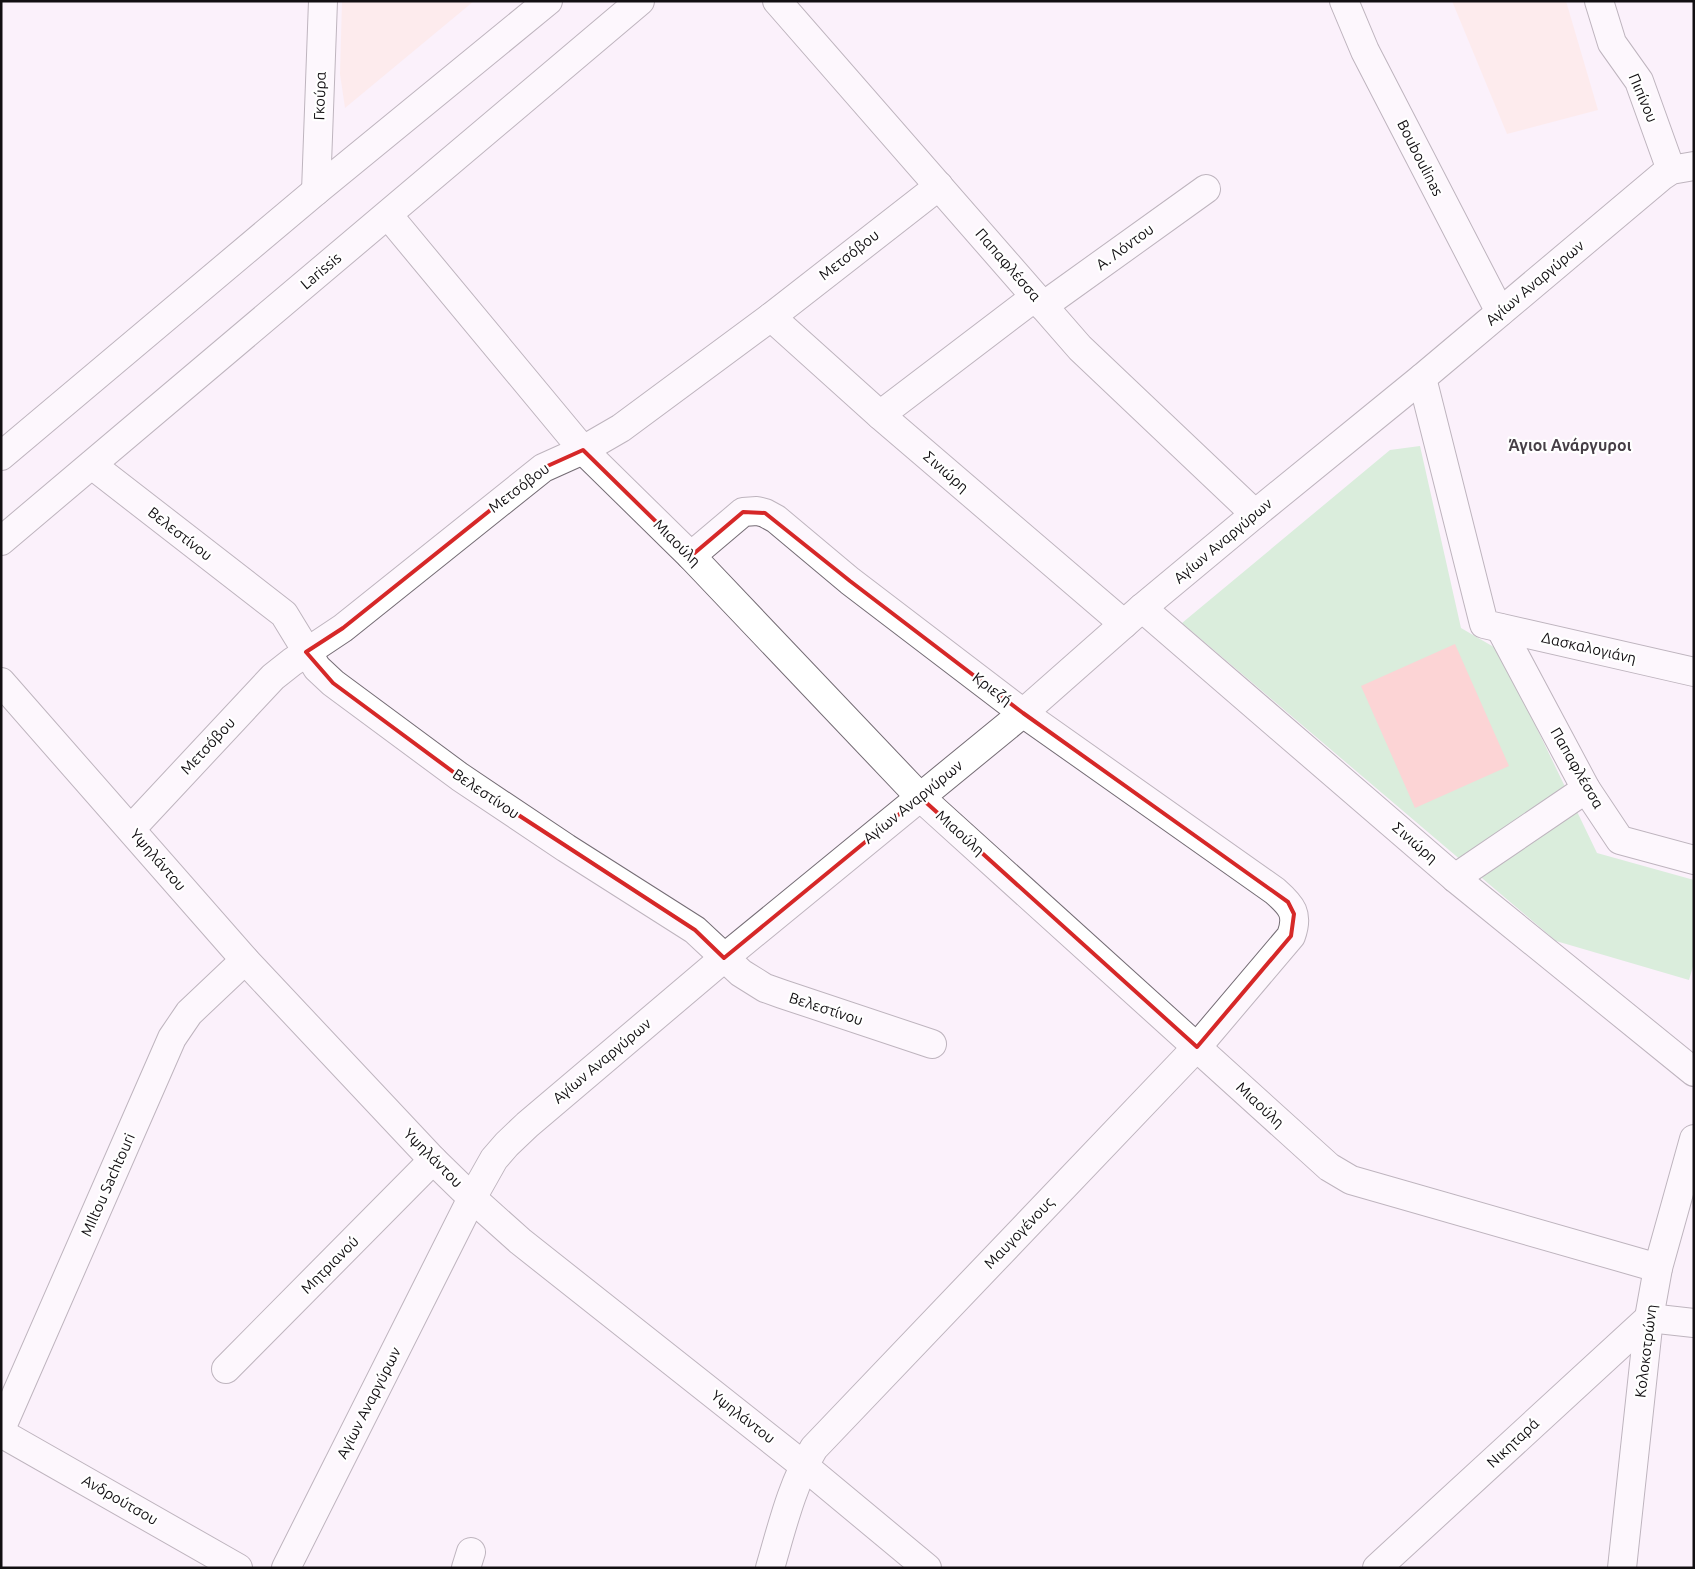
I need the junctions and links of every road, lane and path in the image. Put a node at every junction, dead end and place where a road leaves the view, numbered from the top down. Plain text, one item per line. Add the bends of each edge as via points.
1 (323, 1) edge
2 (640, 1) edge
3 (777, 1) edge
4 (1344, 1) edge
5 (1598, 1) edge
6 (537, 6) edge
7 (1682, 168) edge
8 (939, 186) junction
9 (1206, 189) dead end
10 (316, 192) junction
11 (388, 215) junction
12 (1039, 301) junction
13 (1500, 312) junction
14 (771, 317) junction
15 (1422, 378) junction
16 (880, 415) junction
17 (583, 450) junction
18 (1, 456) edge
19 (92, 465) junction
20 (1255, 514) junction
21 (1, 541) edge
22 (691, 556) junction
23 (1133, 616) junction
24 (1492, 626) junction
25 (306, 652) junction
26 (1694, 672) edge
27 (1, 682) edge
28 (1023, 713) junction
29 (1586, 788) junction
30 (920, 797) junction
31 (131, 829) junction
32 (1694, 860) edge
33 (1455, 878) junction
34 (1294, 914) joint
35 (724, 958) junction
36 (245, 960) junction
37 (932, 1044) dead end
38 (1198, 1047) junction
39 (1694, 1072) edge
40 (1694, 1140) edge
41 (433, 1160) junction
42 (472, 1198) junction
43 (1658, 1268) junction
44 (1649, 1318) junction
45 (1694, 1323) edge
46 (226, 1369) dead end
47 (7, 1400) edge
48 (1, 1431) edge
49 (803, 1465) junction
50 (238, 1568) edge
51 (286, 1568) edge
52 (770, 1568) edge
53 (927, 1568) edge
54 (1377, 1568) edge
55 (1622, 1568) edge

1 - 10 street, Γκούρα
2 - 11 street, Larissis
3 - 8 street, Παπαφλέσσα
4 - 13 street, Bouboulinas via 1365,51
5 - 7 street, Πιπίνου via 1612,43 1639,81
6 - 10 street
7 - 13 street, Αγίων Αναργύρων
8 - 12 street, Παπαφλέσσα
8 - 14 street, Μετσόβου
9 - 12 street, Α. Λόντου
10 - 18 street
11 - 17 street, Μιαούλη
11 - 19 street, Larissis
12 - 16 street, Α. Λόντου
12 - 20 street, Παπαφλέσσα via 1080,348
13 - 15 street, Αγίων Αναργύρων
14 - 16 street, Σινιώρη
14 - 17 street, Μετσόβου via 621,428
15 - 20 street, Αγίων Αναργύρων
15 - 24 street, Παπαφλέσσα
16 - 23 street, Σινιώρη
17 - 22 street, Μιαούλη
17 - 25 street, Μετσόβου via 543,468 343,628
19 - 21 street, Larissis
19 - 25 street, Βελεστίνου via 284,614
20 - 23 street, Αγίων Αναργύρων
22 - 28 street, Κριεζή via 743,512 765,513
22 - 30 street, Μιαούλη
23 - 28 street, Αγίων Αναργύρων
23 - 33 street, Σινιώρη
24 - 26 street, Δασκαλογιάνη
24 - 29 street, Παπαφλέσσα
25 - 31 street, Μετσόβου via 273,677
25 - 35 street, Βελεστίνου via 333,683 460,777 695,930
27 - 31 street, Υψηλάντου
28 - 30 street, Αγίων Αναργύρων
28 - 34 street, Κριεζή via 1275,891 1288,902
29 - 32 street, Παπαφλέσσα via 1620,840
29 - 33 street
30 - 35 street, Αγίων Αναργύρων
30 - 38 street, Μιαούλη
31 - 36 street, Υψηλάντου
33 - 39 street, Σινιώρη
34 - 38 street, Μαυγογένους via 1291,936
35 - 37 street, Βελεστίνου via 765,988
35 - 42 street, Αγίων Αναργύρων via 507,1144 494,1159
36 - 41 street, Υψηλάντου
36 - 47 street, MIltou Sachtouri via 189,1013 172,1038
38 - 43 street, Μιαούλη via 1318,1158 1344,1177
38 - 49 street, Μαυγογένους via 814,1448
40 - 43 street, Κολοκοτρώνη
41 - 42 street, Υψηλάντου
41 - 46 street, Μητριανού
42 - 49 street, Υψηλάντου via 520,1241
42 - 51 street, Αγίων Αναργύρων
43 - 44 street, Κολοκοτρώνη
44 - 45 street
44 - 54 street, Νικηταρά
44 - 55 street, Κολοκοτρώνη
47 - 48 street, MIltou Sachtouri
48 - 50 street, Ανδρούτσου
49 - 52 street, Μαυγογένους
49 - 53 street, Υψηλάντου

